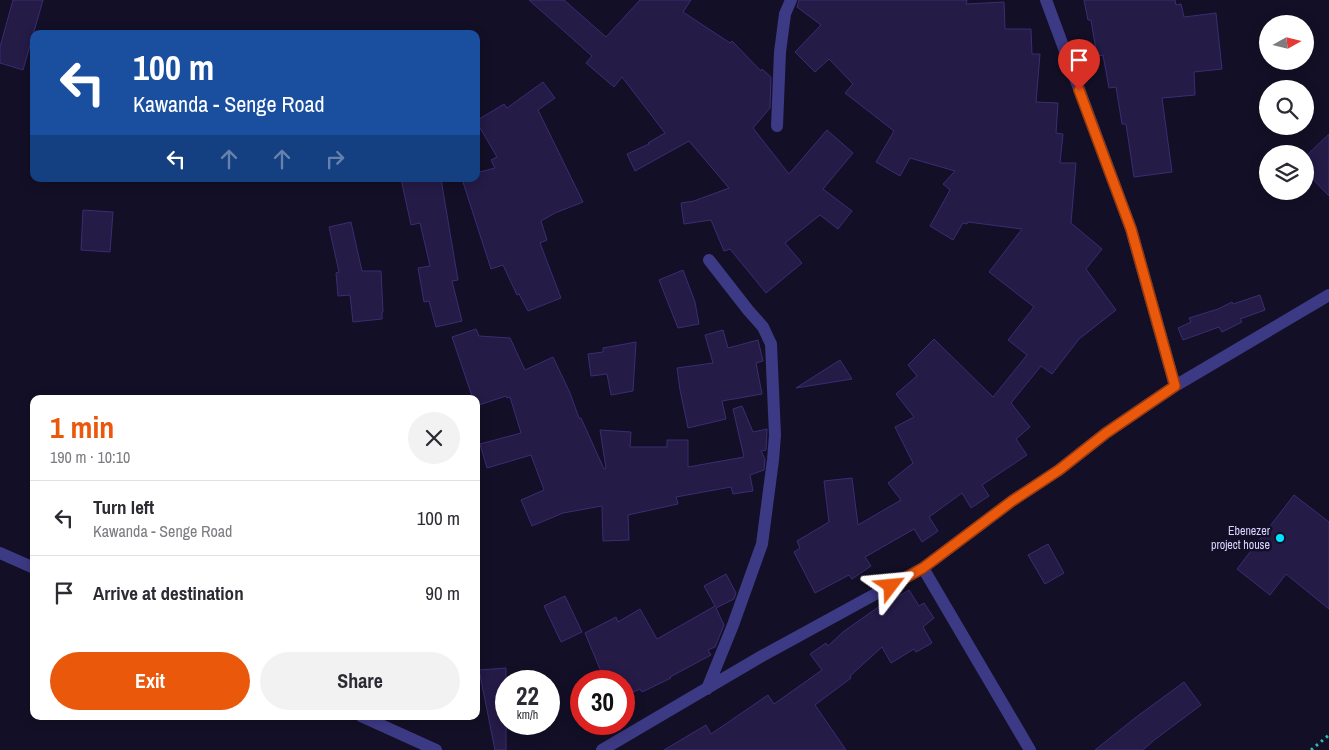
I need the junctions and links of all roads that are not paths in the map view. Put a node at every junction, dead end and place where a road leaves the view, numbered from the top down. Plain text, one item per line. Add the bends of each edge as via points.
1 (791, 0) edge
2 (1046, 0) edge
3 (777, 126) dead end
4 (710, 260) dead end
5 (1329, 295) edge
6 (1175, 386) junction
7 (0, 553) edge
8 (30, 566) edge
9 (923, 568) junction
10 (707, 689) junction
11 (370, 720) edge
12 (436, 750) edge
13 (602, 750) edge
14 (1030, 750) edge

1 - 3 street via 785,14 780,52
2 - 6 street via 1131,229
4 - 10 street via 763,327 771,344 775,436 762,544
5 - 6 street
6 - 9 street
7 - 8 street
9 - 10 street
9 - 14 street
10 - 13 street
11 - 12 street

